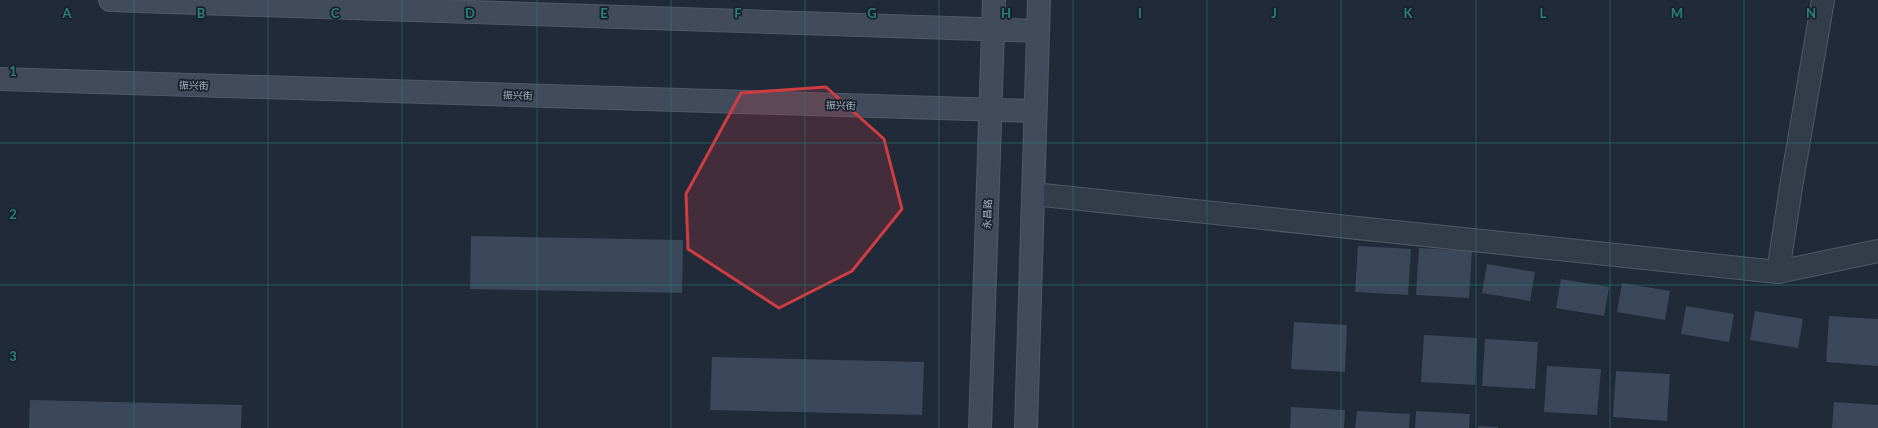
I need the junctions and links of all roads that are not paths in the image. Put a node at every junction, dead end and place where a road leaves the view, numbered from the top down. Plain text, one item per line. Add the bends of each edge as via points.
1 (110, 0) edge
2 (994, 0) edge
3 (1039, 0) edge
4 (1823, 0) edge
5 (993, 29) junction
6 (1038, 31) junction
7 (0, 79) edge
8 (991, 110) junction
9 (1035, 111) junction
10 (1033, 194) junction
11 (1878, 251) edge
12 (1778, 272) junction
13 (980, 428) edge
14 (1026, 428) edge

1 - 5 street
2 - 5 street, 永昌路
3 - 6 street
4 - 12 street
5 - 6 street
5 - 8 street, 永昌路
6 - 9 street
7 - 8 street, 振兴街
8 - 9 street, 振兴街
8 - 13 street, 永昌路
9 - 10 street
10 - 12 street
10 - 14 street
11 - 12 street

